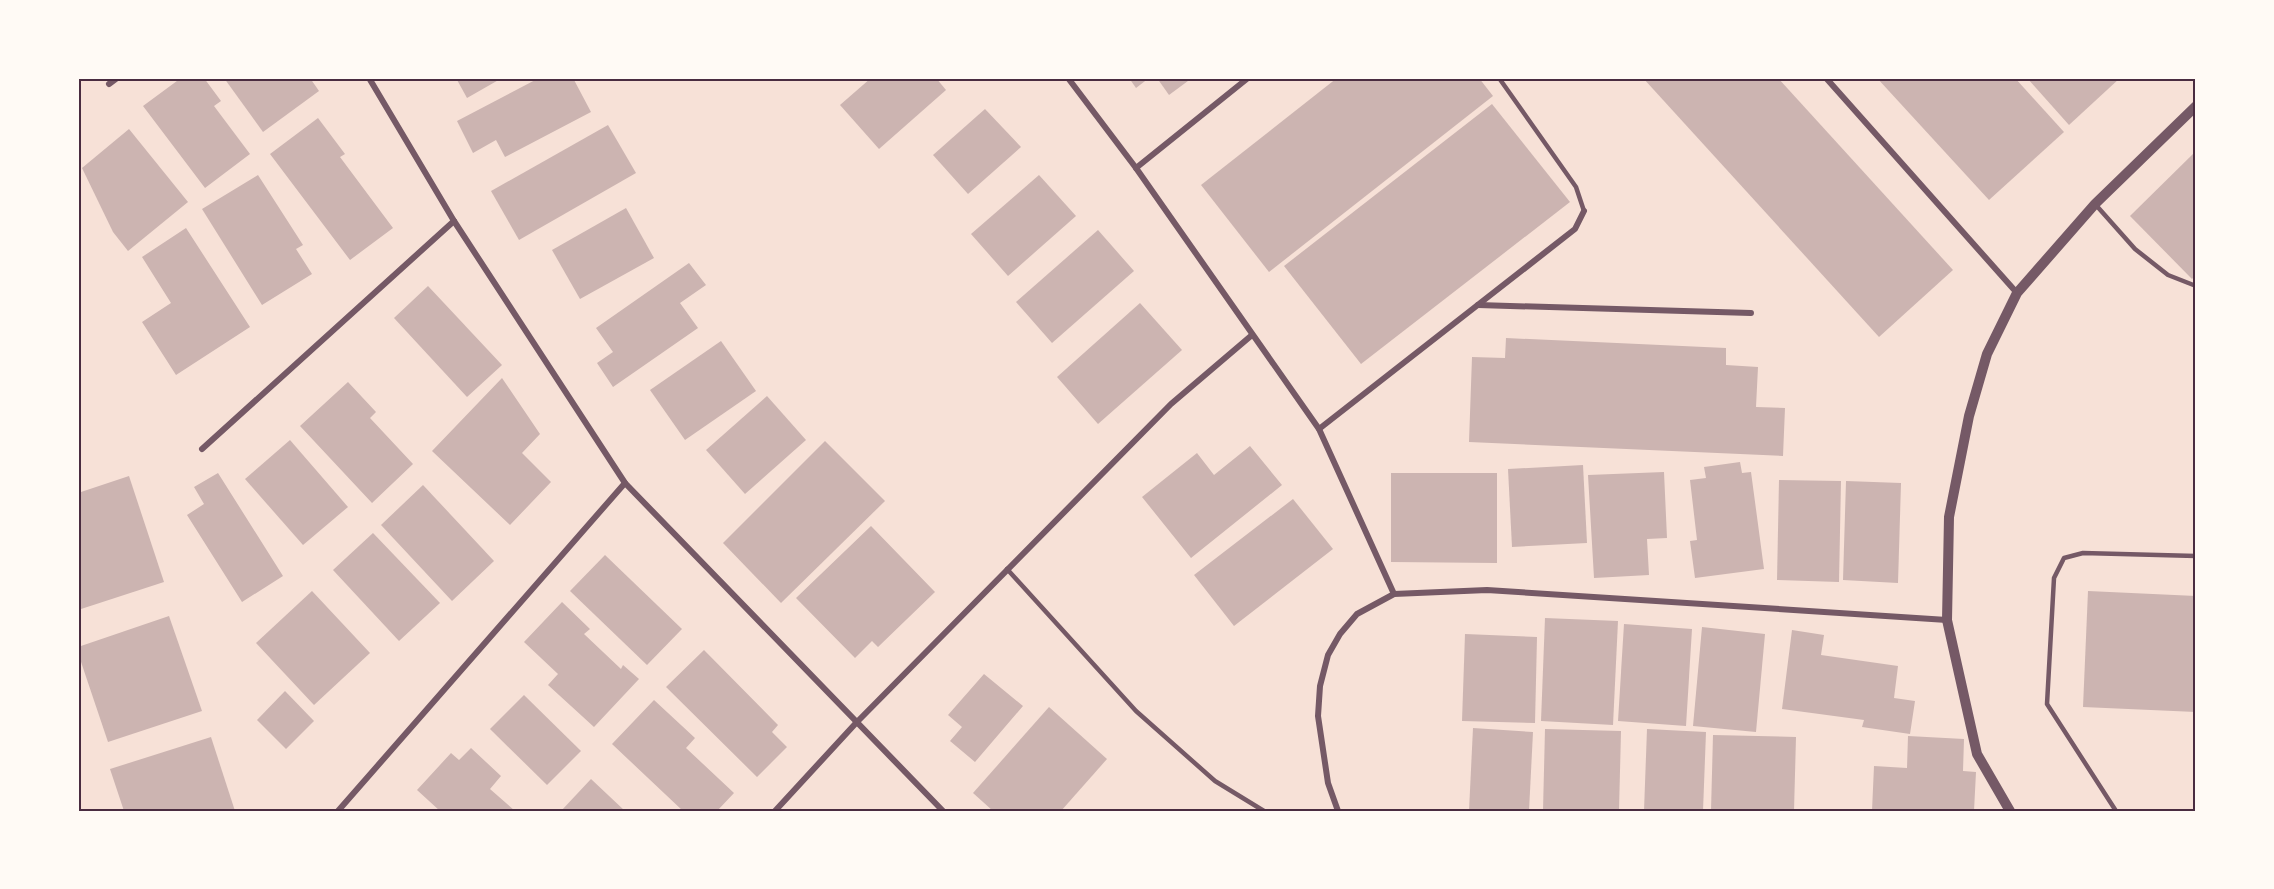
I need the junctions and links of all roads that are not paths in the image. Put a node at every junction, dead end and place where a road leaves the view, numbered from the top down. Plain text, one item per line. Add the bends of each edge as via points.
1 (117, 78) edge
2 (369, 78) edge
3 (1068, 78) edge
4 (1248, 78) edge
5 (1499, 78) edge
6 (1826, 78) edge
7 (110, 84) dead end
8 (2196, 106) edge
9 (1136, 168) junction
10 (2095, 204) junction
11 (1584, 211) joint
12 (454, 220) junction
13 (2196, 286) edge
14 (2017, 293) junction
15 (1478, 305) junction
16 (1751, 313) dead end
17 (1252, 335) junction
18 (1319, 429) junction
19 (202, 449) dead end
20 (625, 483) junction
21 (2196, 556) edge
22 (1007, 568) junction
23 (1394, 594) junction
24 (1947, 620) junction
25 (856, 723) junction
26 (338, 811) edge
27 (775, 811) edge
28 (943, 811) edge
29 (1264, 811) edge
30 (1338, 811) edge
31 (2010, 811) edge
32 (2116, 811) edge

1 - 7 street
2 - 12 street
3 - 9 street
4 - 9 street
5 - 11 lane via 1576,187
6 - 14 street
8 - 10 street
9 - 17 street
10 - 13 lane via 2135,249 2168,274
10 - 14 street
11 - 15 street via 1575,229
12 - 19 street
12 - 20 street
14 - 24 street via 1987,354 1969,416 1948,517
15 - 16 street
15 - 18 street
17 - 18 street
17 - 22 street via 1171,404
18 - 23 street
20 - 25 street
20 - 26 street
21 - 32 lane via 2083,552 2064,558 2054,578 2047,704
22 - 25 street
22 - 29 lane via 1136,711 1215,781
23 - 24 street via 1488,590
23 - 30 street via 1357,614 1340,634 1328,655 1320,686 1318,716 1328,783
24 - 31 street via 1977,754
25 - 27 street
25 - 28 street

